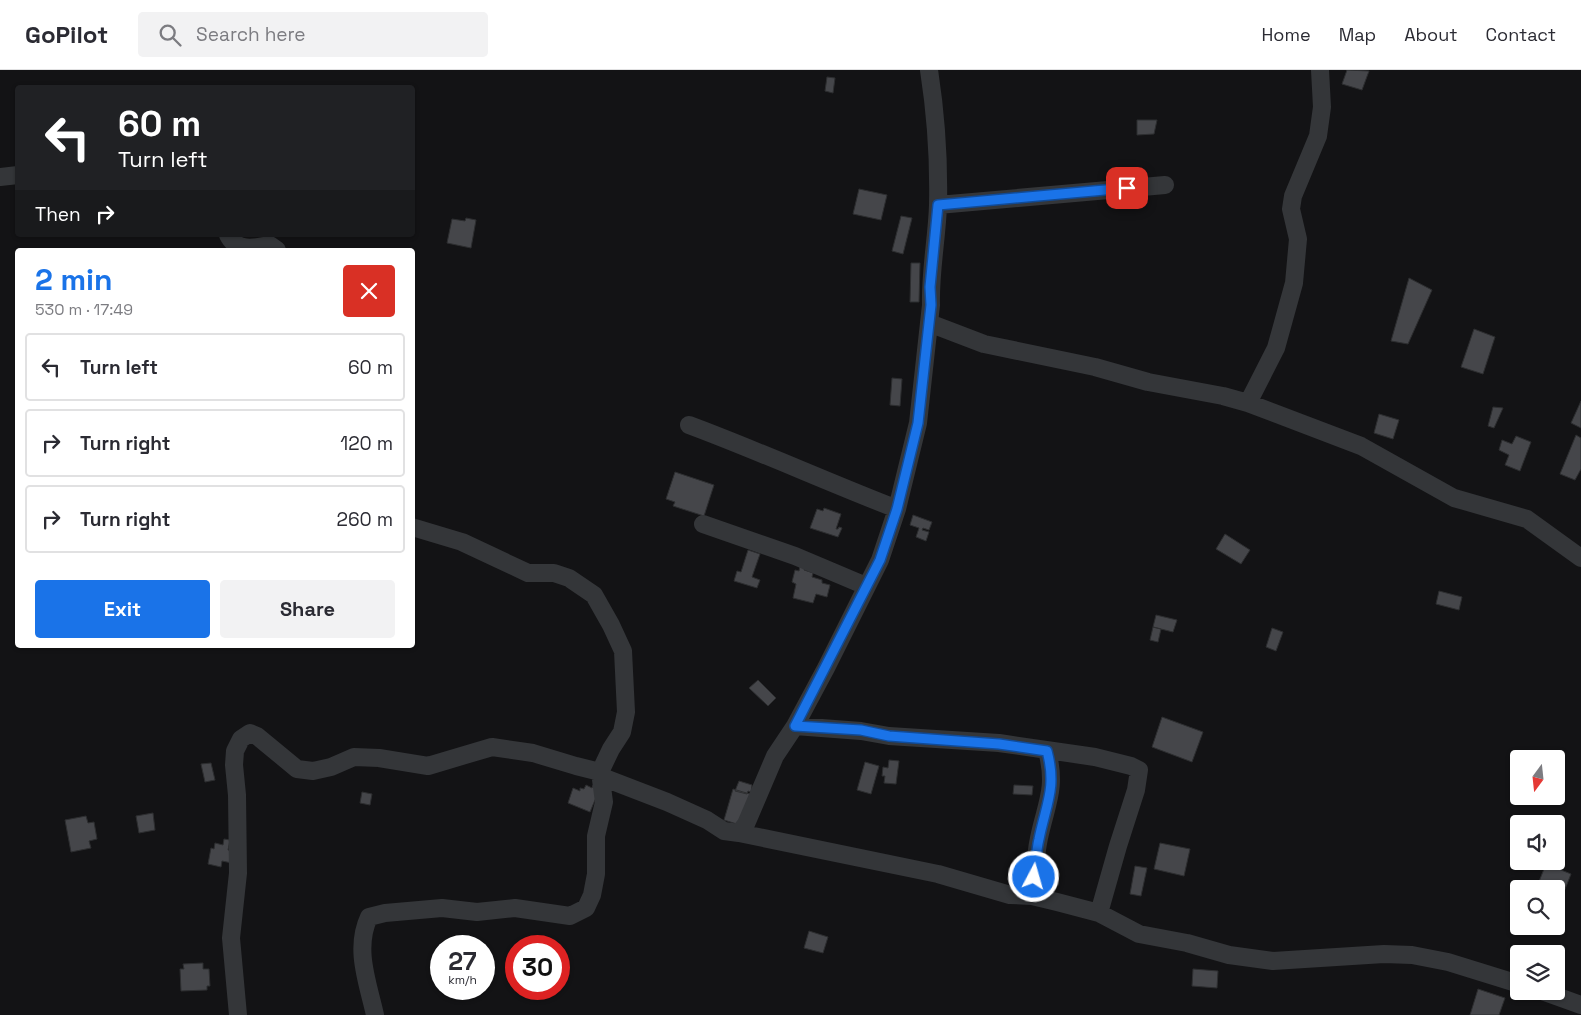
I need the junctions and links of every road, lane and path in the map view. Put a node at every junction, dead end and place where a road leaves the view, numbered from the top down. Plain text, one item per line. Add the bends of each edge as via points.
1 (929, 70) edge
2 (1320, 70) edge
3 (15, 175) edge
4 (0, 177) edge
5 (1165, 185) dead end
6 (938, 205) junction
7 (229, 237) edge
8 (253, 248) edge
9 (253, 248) edge
10 (274, 248) edge
11 (929, 323) junction
12 (1248, 403) junction
13 (688, 425) dead end
14 (897, 509) junction
15 (703, 524) dead end
16 (415, 528) edge
17 (1581, 558) edge
18 (866, 586) junction
19 (795, 726) junction
20 (1047, 751) junction
21 (601, 774) junction
22 (739, 833) junction
23 (1032, 896) junction
24 (1099, 913) junction
25 (1510, 981) edge
26 (1565, 999) edge
27 (1581, 1005) edge
28 (238, 1015) edge
29 (374, 1015) edge

1 - 6 street via 936,117
2 - 12 street via 1322,107 1318,136 1293,196 1291,209 1298,238 1294,283 1276,348
3 - 4 street
5 - 6 street
6 - 11 street
7 - 8 street via 239,246
9 - 10 street via 270,245
11 - 12 street via 984,344
11 - 14 street via 918,423
12 - 17 street via 1360,446 1454,498 1526,519
13 - 14 street
14 - 18 street via 880,560
15 - 18 street via 795,556
16 - 21 street via 462,542 528,573 554,572 594,595 623,651 625,685 626,712 622,732
18 - 19 street
19 - 20 street via 861,730 889,736
19 - 22 street via 775,756 746,824
20 - 23 street via 1052,770 1050,795 1038,839
20 - 24 street via 1095,757 1139,770
21 - 22 street via 707,820 724,831
21 - 28 street via 533,753 492,747 428,766 354,757 313,771 297,769 250,733 241,739 234,765 238,873 231,938
21 - 29 street via 604,802 596,836 596,874 586,908 570,916 515,908 477,912 442,908 369,917 364,927 361,950
22 - 23 street via 938,874 1010,895
23 - 24 street
24 - 25 street via 1139,934 1247,958 1281,961 1412,955 1448,962
26 - 27 street

